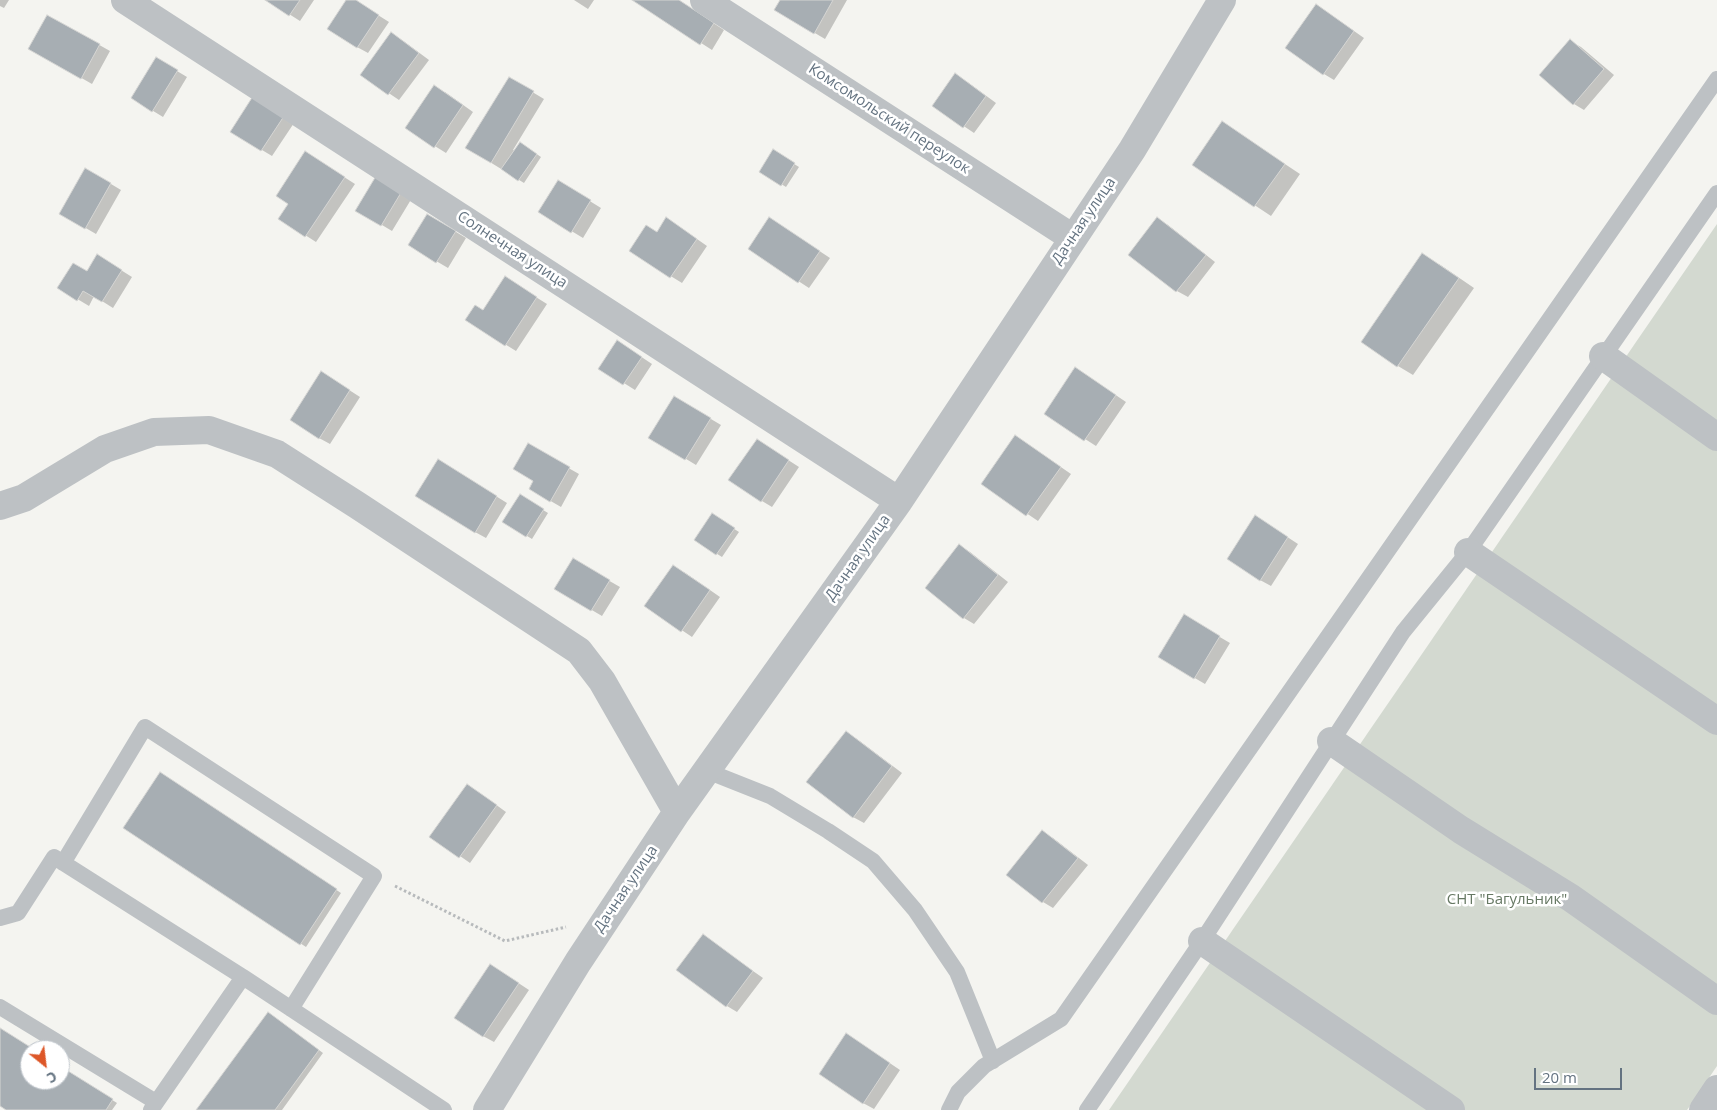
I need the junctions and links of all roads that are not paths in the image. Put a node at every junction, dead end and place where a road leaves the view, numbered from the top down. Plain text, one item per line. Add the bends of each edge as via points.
1 (125, 0) edge
2 (704, 0) edge
3 (1222, 0) edge
4 (1717, 80) edge
5 (1717, 193) edge
6 (1073, 238) junction
7 (1603, 356) junction
8 (1717, 437) edge
9 (899, 501) junction
10 (0, 506) edge
11 (1468, 552) junction
12 (1717, 721) edge
13 (1331, 741) junction
14 (707, 771) junction
15 (677, 812) junction
16 (63, 863) junction
17 (0, 918) edge
18 (1202, 941) junction
19 (243, 977) junction
20 (1717, 1001) edge
21 (0, 1007) edge
22 (291, 1009) junction
23 (993, 1061) junction
24 (1717, 1089) edge
25 (153, 1106) edge
26 (444, 1110) edge
27 (487, 1110) edge
28 (949, 1110) edge
29 (1087, 1110) edge
30 (1452, 1110) edge
31 (1704, 1110) edge

1 - 9 street, Солнечная улица
2 - 6 street, Комсомольский переулок
3 - 6 street, Дачная улица via 1132,150
4 - 23 lane via 1062,1019
5 - 7 lane
6 - 9 street, Дачная улица
7 - 8 street
7 - 11 lane
9 - 14 street, Дачная улица
10 - 15 street via 24,498 105,449 154,432 210,430 277,454 579,651 602,681
11 - 12 street
11 - 13 lane via 1403,632
13 - 18 lane
13 - 20 street via 1461,830 1571,898
14 - 15 street, Дачная улица
14 - 23 lane via 770,796 874,861 916,910 957,972
15 - 27 street, Дачная улица via 578,962
16 - 17 lane via 54,858 18,914
16 - 19 lane
16 - 22 lane via 145,727 374,876
18 - 29 lane
18 - 30 street
19 - 22 lane
19 - 25 lane
21 - 25 lane
22 - 26 lane
23 - 28 lane via 958,1092
24 - 31 street

